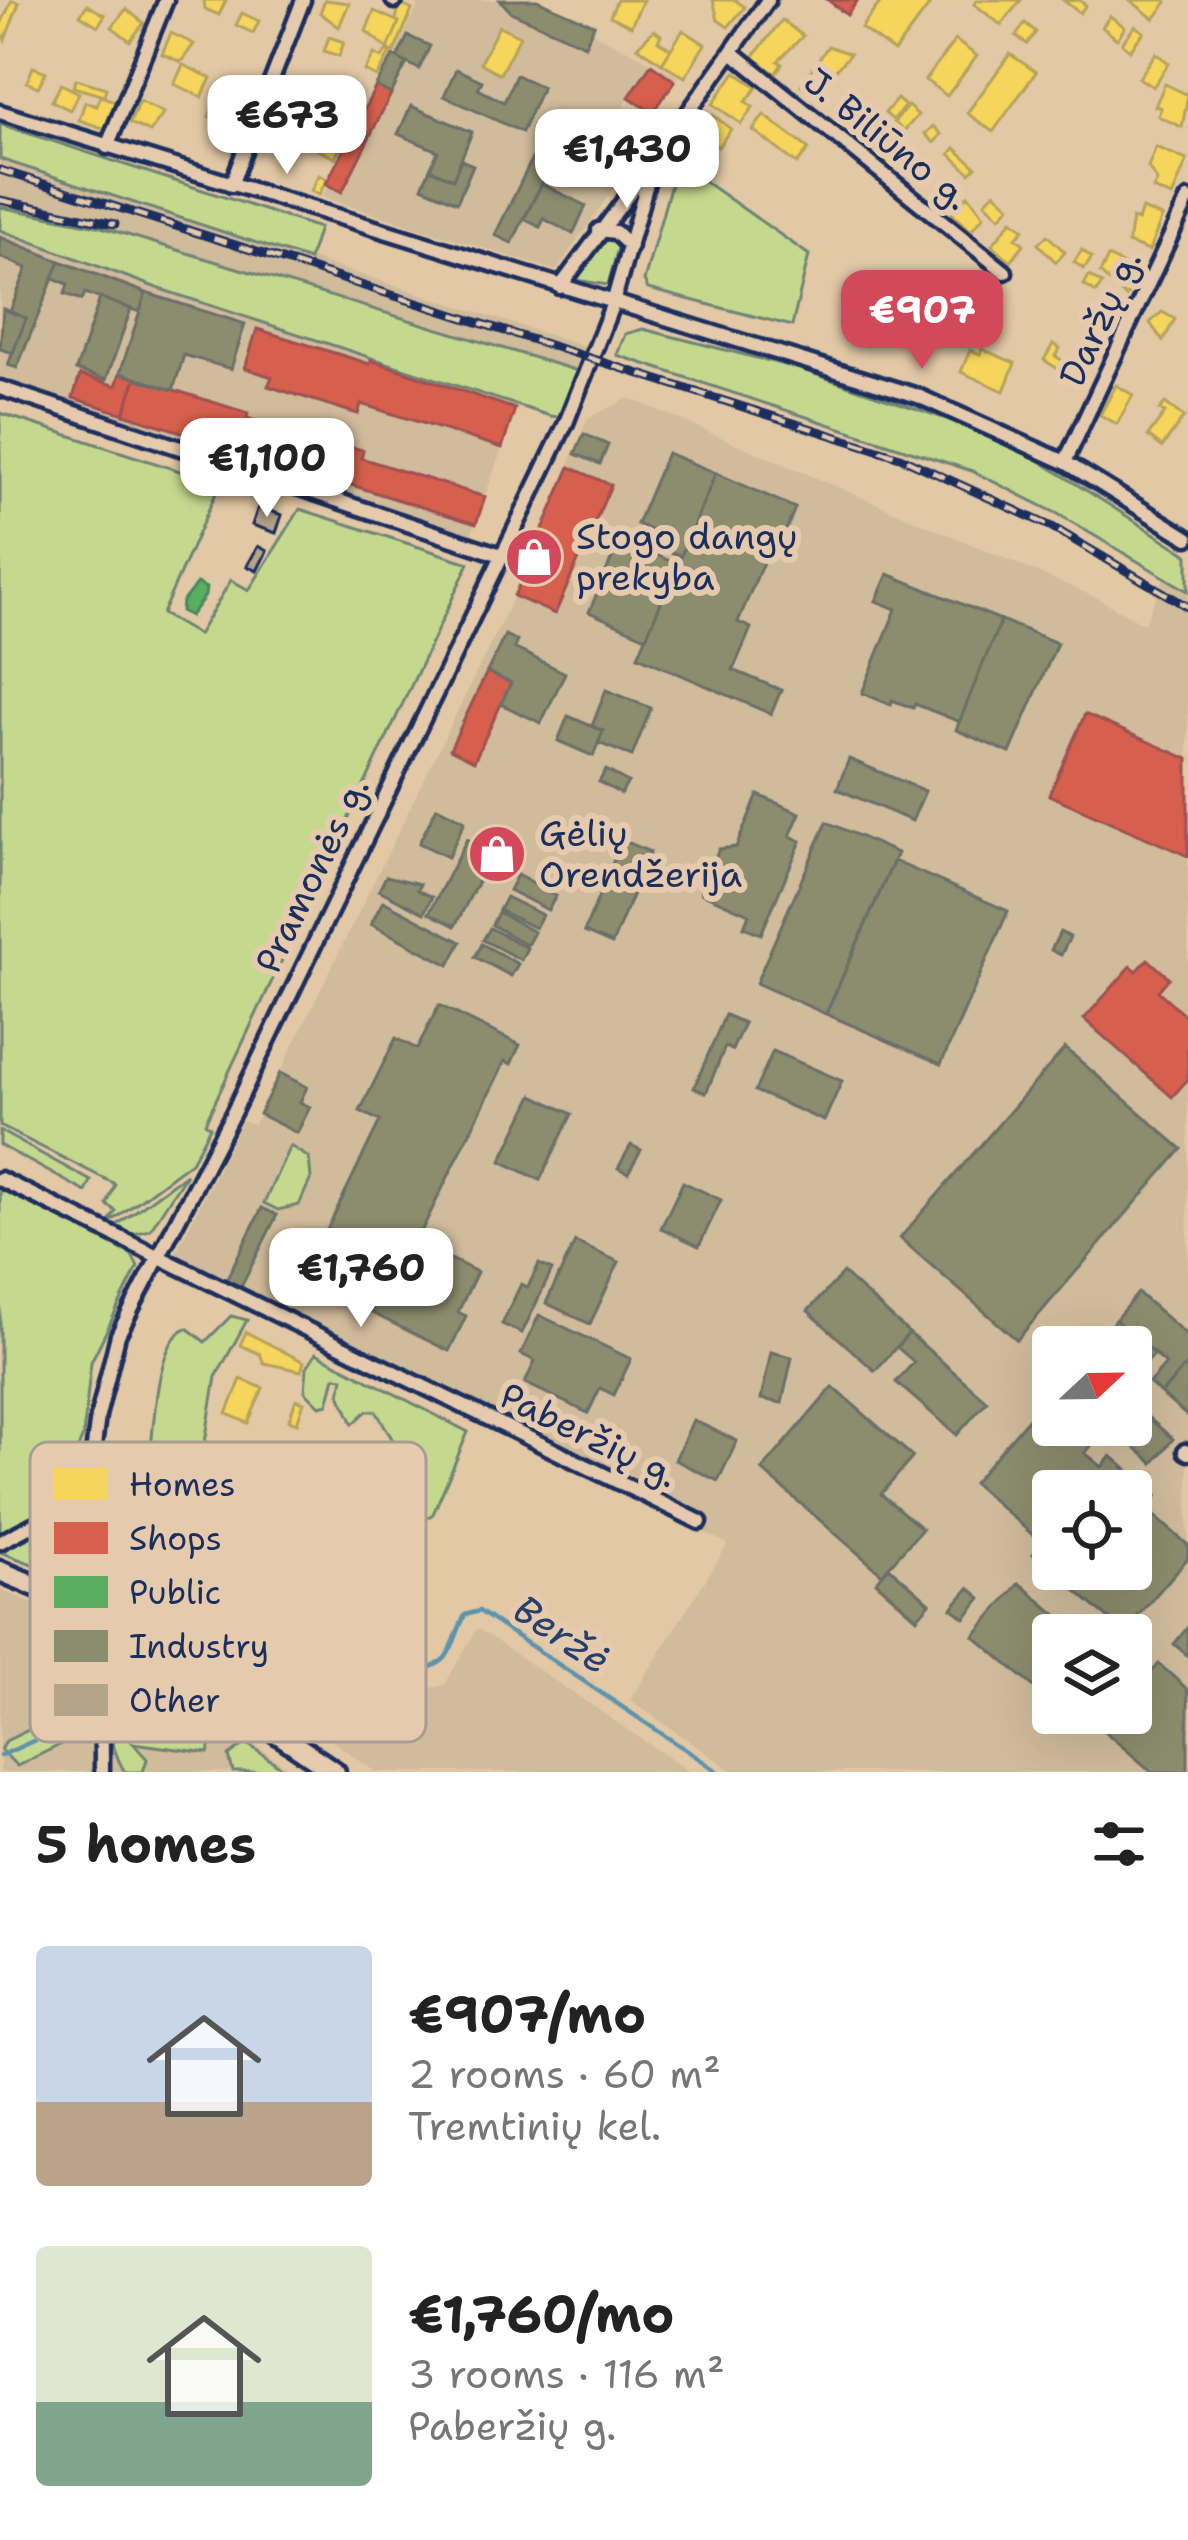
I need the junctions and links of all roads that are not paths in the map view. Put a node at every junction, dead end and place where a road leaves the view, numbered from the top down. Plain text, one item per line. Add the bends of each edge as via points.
1 (166, 0) edge
2 (303, 0) edge
3 (767, 0) edge
4 (732, 52) junction
5 (0, 112) edge
6 (106, 147) junction
7 (652, 162) junction
8 (231, 185) junction
9 (1188, 199) edge
10 (1185, 217) edge
11 (599, 230) junction
12 (630, 246) junction
13 (1005, 272) dead end
14 (560, 287) junction
15 (613, 303) junction
16 (0, 388) edge
17 (1065, 462) junction
18 (1188, 538) edge
19 (503, 556) junction
20 (0, 1179) edge
21 (158, 1258) junction
22 (96, 1442) edge
23 (700, 1522) dead end
24 (30, 1526) edge
25 (0, 1542) edge
26 (0, 1570) edge
27 (30, 1583) edge
28 (101, 1742) edge
29 (290, 1742) edge
30 (102, 1772) edge
31 (334, 1772) edge

1 - 6 street
2 - 8 street
3 - 4 street
4 - 7 street
4 - 13 street, J. Biliūno g.
5 - 6 street
6 - 8 street
7 - 11 street
7 - 12 street, Pramonės g.
8 - 14 street
9 - 10 street, Daržų g.
10 - 17 street, Daržų g.
11 - 12 street via 622,235
11 - 14 street
12 - 15 street, Pramonės g.
14 - 15 street
15 - 17 street via 918,396
15 - 19 street, Pramonės g.
16 - 19 street
17 - 18 street
19 - 21 street, Pramonės g.
20 - 21 street, Paberžių g.
21 - 22 street, Pramonės g. via 105,1372
21 - 23 street, Paberžių g.
24 - 25 street
26 - 27 main road
28 - 30 street, Pramonės g.
29 - 31 main road

